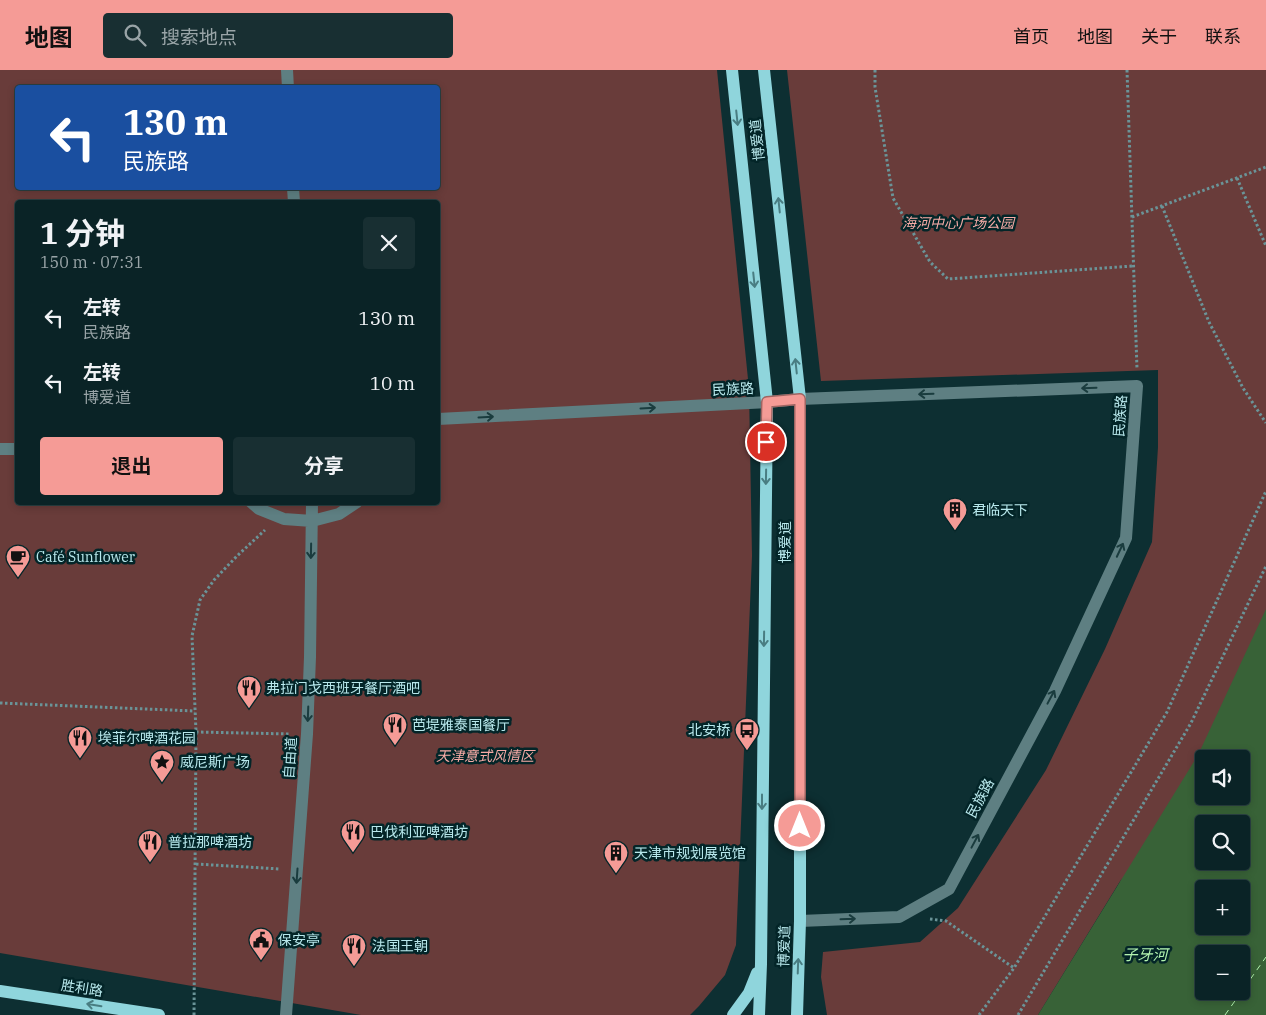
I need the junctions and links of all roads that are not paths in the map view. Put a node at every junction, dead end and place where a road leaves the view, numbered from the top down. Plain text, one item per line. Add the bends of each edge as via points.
1 (287, 70) edge
2 (732, 70) edge
3 (764, 70) edge
4 (288, 85) edge
5 (800, 399) junction
6 (767, 402) junction
7 (440, 419) edge
8 (0, 449) edge
9 (15, 449) edge
10 (254, 505) edge
11 (312, 505) edge
12 (352, 505) edge
13 (312, 521) junction
14 (800, 921) junction
15 (761, 964) junction
16 (0, 990) edge
17 (159, 1015) edge
18 (286, 1015) edge
19 (733, 1015) edge
20 (759, 1015) edge
21 (797, 1015) edge

1 - 4 street
2 -> 6 main road, 博爱道
5 -> 3 main road, 博爱道
5 - 6 street, 民族路
5 - 14 main road, 博爱道
14 -> 5 street, 民族路 via 899,917 949,889 1054,691 1126,538 1137,386
7 -> 6 street, 民族路
6 -> 15 main road, 博爱道
8 - 9 street
10 - 13 street via 284,519
11 - 13 street, 自由道
12 - 13 street via 339,514
13 -> 18 street, 自由道 via 307,734
21 -> 14 main road, 博爱道
15 - 19 main road via 749,993
15 - 20 main road, 博爱道
17 -> 16 main road, 胜利路

